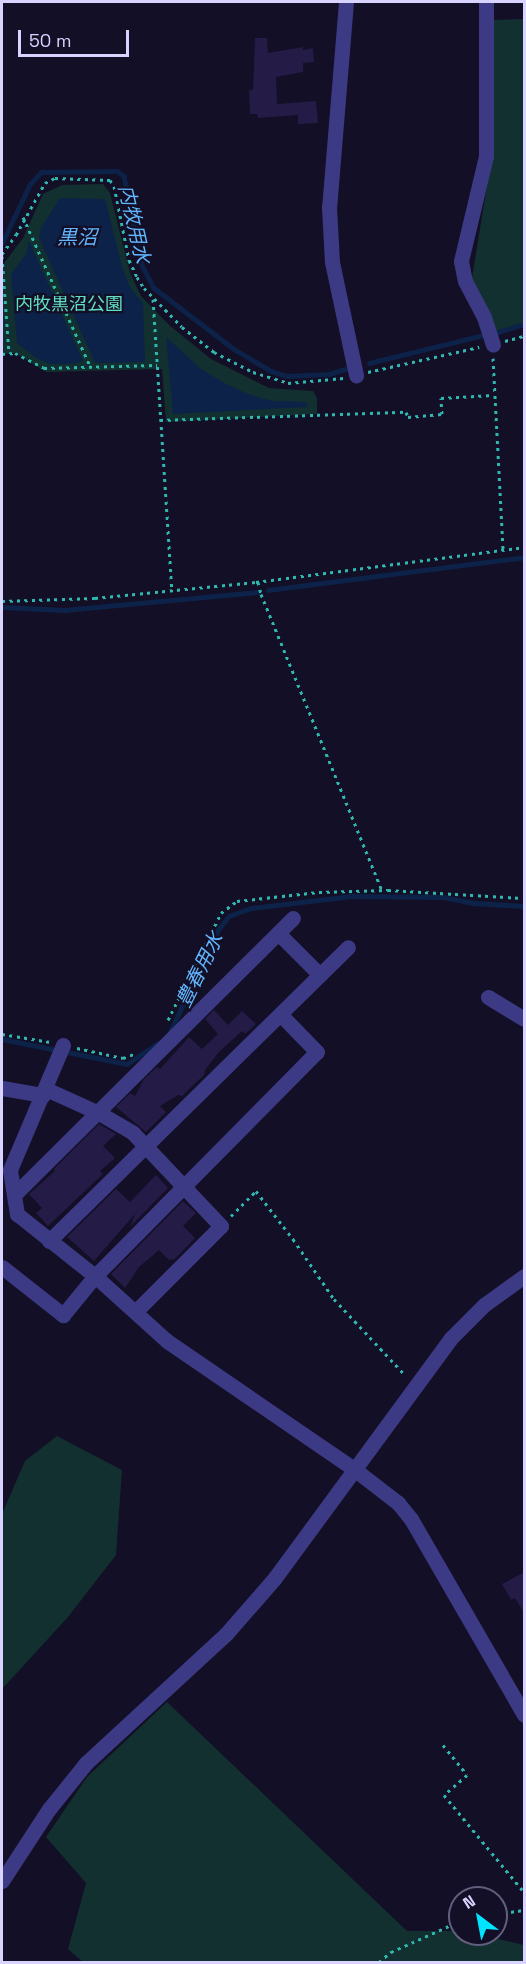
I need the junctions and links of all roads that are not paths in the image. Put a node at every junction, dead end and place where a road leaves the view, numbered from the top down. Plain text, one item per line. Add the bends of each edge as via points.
1 (346, 2) edge
2 (486, 2) edge
3 (493, 345) road end
4 (356, 375) road end
5 (293, 918) dead end
6 (278, 933) junction
7 (348, 947) dead end
8 (320, 975) junction
9 (488, 997) dead end
10 (281, 1015) junction
11 (525, 1019) edge
12 (63, 1045) dead end
13 (2, 1088) edge
14 (45, 1092) junction
15 (99, 1113) junction
16 (145, 1146) junction
17 (6, 1169) edge
18 (184, 1185) junction
19 (14, 1195) junction
20 (49, 1241) junction
21 (2, 1267) edge
22 (94, 1276) junction
23 (525, 1276) edge
24 (136, 1311) junction
25 (354, 1469) junction
26 (525, 1715) edge
27 (2, 1881) edge

1 - 4 street via 329,207 332,262
2 - 3 street via 486,156 461,261 465,281
5 - 6 street
6 - 8 street
6 - 15 street
7 - 8 street
8 - 10 street
9 - 11 street
10 - 16 street
10 - 18 street via 317,1052
12 - 14 street
13 - 14 street
14 - 15 street
14 - 17 street
15 - 16 street via 133,1133
15 - 19 street
16 - 18 street
16 - 20 street
17 - 19 street
18 - 22 street
18 - 24 street via 221,1226
19 - 20 street via 17,1214
20 - 22 street
21 - 22 street via 63,1315
22 - 24 street
23 - 25 street via 466,1321
24 - 25 street via 167,1341
25 - 26 street via 398,1503 411,1519
25 - 27 street via 251,1607 86,1763 49,1809

